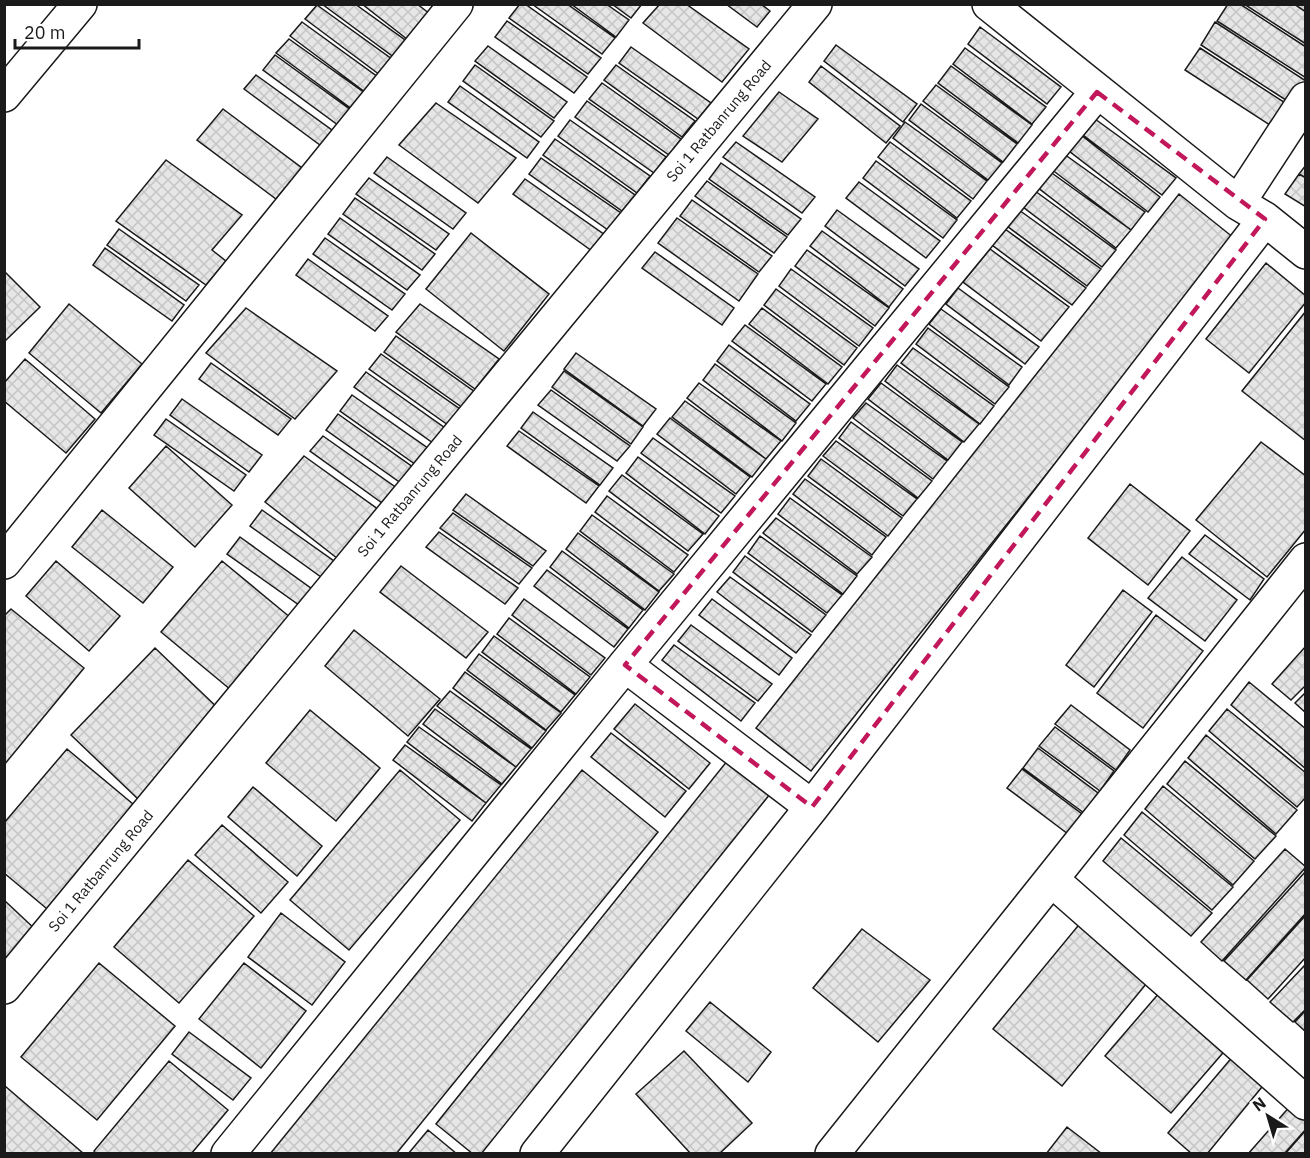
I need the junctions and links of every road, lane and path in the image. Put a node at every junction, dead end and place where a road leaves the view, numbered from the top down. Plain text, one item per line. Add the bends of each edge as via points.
1 (80, 4) edge
2 (456, 4) edge
3 (815, 4) edge
4 (989, 4) edge
5 (1097, 92) junction
6 (4, 94) edge
7 (1305, 99) edge
8 (1251, 211) junction
9 (1305, 252) edge
10 (1305, 560) edge
11 (4, 562) edge
12 (625, 664) junction
13 (812, 807) junction
14 (1052, 880) junction
15 (4, 987) edge
16 (1305, 1102) edge
17 (228, 1154) edge
18 (537, 1154) edge
19 (832, 1154) edge

1 - 6 street
2 - 11 street
3 - 15 street, Soi 1 Ratbanrung Road
4 - 5 street
5 - 8 street
5 - 12 street
7 - 8 street
8 - 9 street
8 - 13 street
10 - 14 street
12 - 13 street
12 - 17 street
13 - 18 street
14 - 16 street
14 - 19 street

